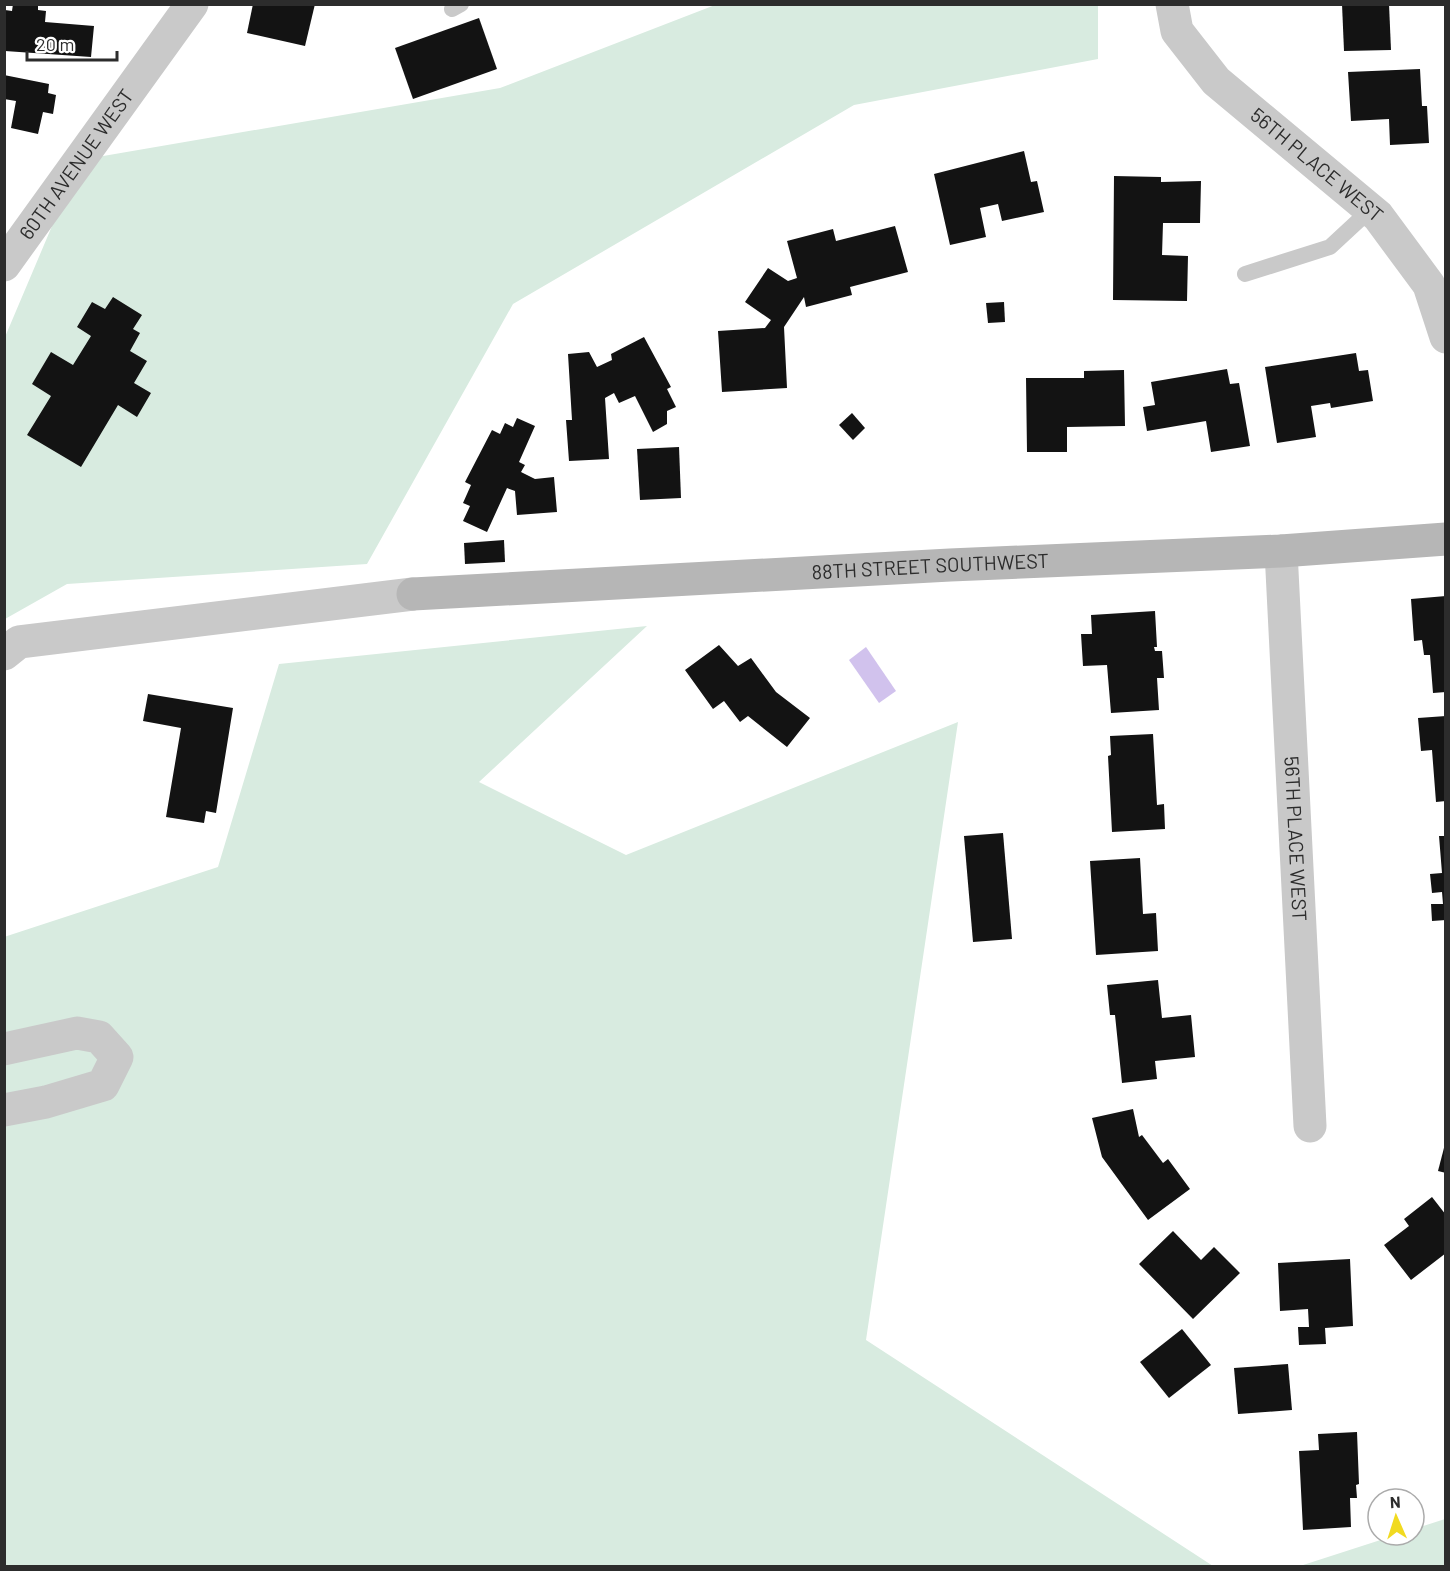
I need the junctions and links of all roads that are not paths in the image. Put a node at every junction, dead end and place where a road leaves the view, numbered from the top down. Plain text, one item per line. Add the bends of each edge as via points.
1 (192, 4) edge
2 (1173, 4) edge
3 (1371, 209) junction
4 (4, 265) edge
5 (1245, 274) dead end
6 (1446, 337) edge
7 (1446, 539) edge
8 (1281, 551) junction
9 (12, 648) edge
10 (4, 1049) edge
11 (4, 1110) edge
12 (1310, 1126) dead end

1 - 4 street, 60TH AVENUE WEST
2 - 3 street, 56TH PLACE WEST via 1177,31 1216,81
3 - 5 lane via 1330,247
3 - 6 street, 56TH PLACE WEST via 1429,285
7 - 8 street, 88TH STREET SOUTHWEST
8 - 9 street, 88TH STREET SOUTHWEST via 413,594
8 - 12 street, 56TH PLACE WEST
10 - 11 street via 76,1033 99,1037 117,1057 102,1085

